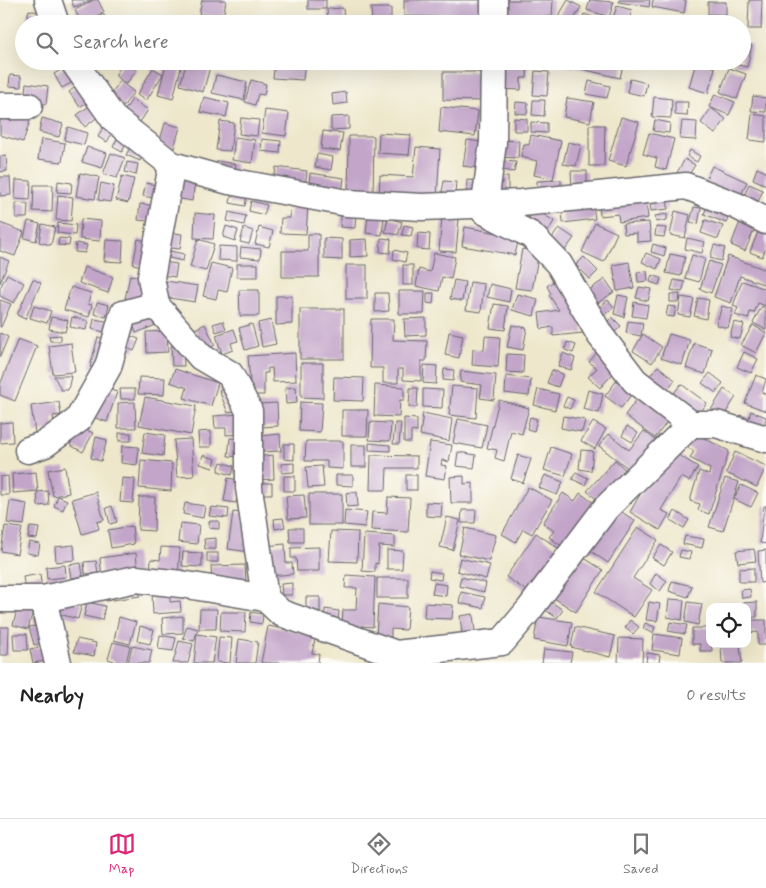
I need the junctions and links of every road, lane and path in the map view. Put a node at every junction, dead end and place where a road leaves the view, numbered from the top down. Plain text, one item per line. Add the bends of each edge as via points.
1 (48, 0) edge
2 (494, 0) edge
3 (53, 15) edge
4 (494, 15) edge
5 (79, 70) edge
6 (494, 70) edge
7 (0, 106) edge
8 (29, 106) dead end
9 (172, 165) junction
10 (484, 205) junction
11 (766, 221) edge
12 (156, 305) junction
13 (691, 424) junction
14 (766, 440) edge
15 (28, 450) dead end
16 (43, 598) junction
17 (265, 598) junction
18 (0, 599) edge
19 (392, 658) edge
20 (58, 663) edge

1 - 3 street
2 - 4 street
5 - 9 street via 114,118
6 - 10 street via 493,142
7 - 8 street
9 - 10 street via 229,181 347,203 422,207
9 - 12 street via 151,277
10 - 11 street via 686,186
10 - 13 street via 484,211 532,235 563,271 621,365 636,381
12 - 15 street via 123,314 108,367 78,420 45,444
12 - 17 street via 202,357 230,374 249,411 249,488
13 - 14 street via 716,424
13 - 19 street via 606,508 502,642
16 - 17 street via 136,579
16 - 18 street
16 - 20 street
17 - 19 street via 282,613

